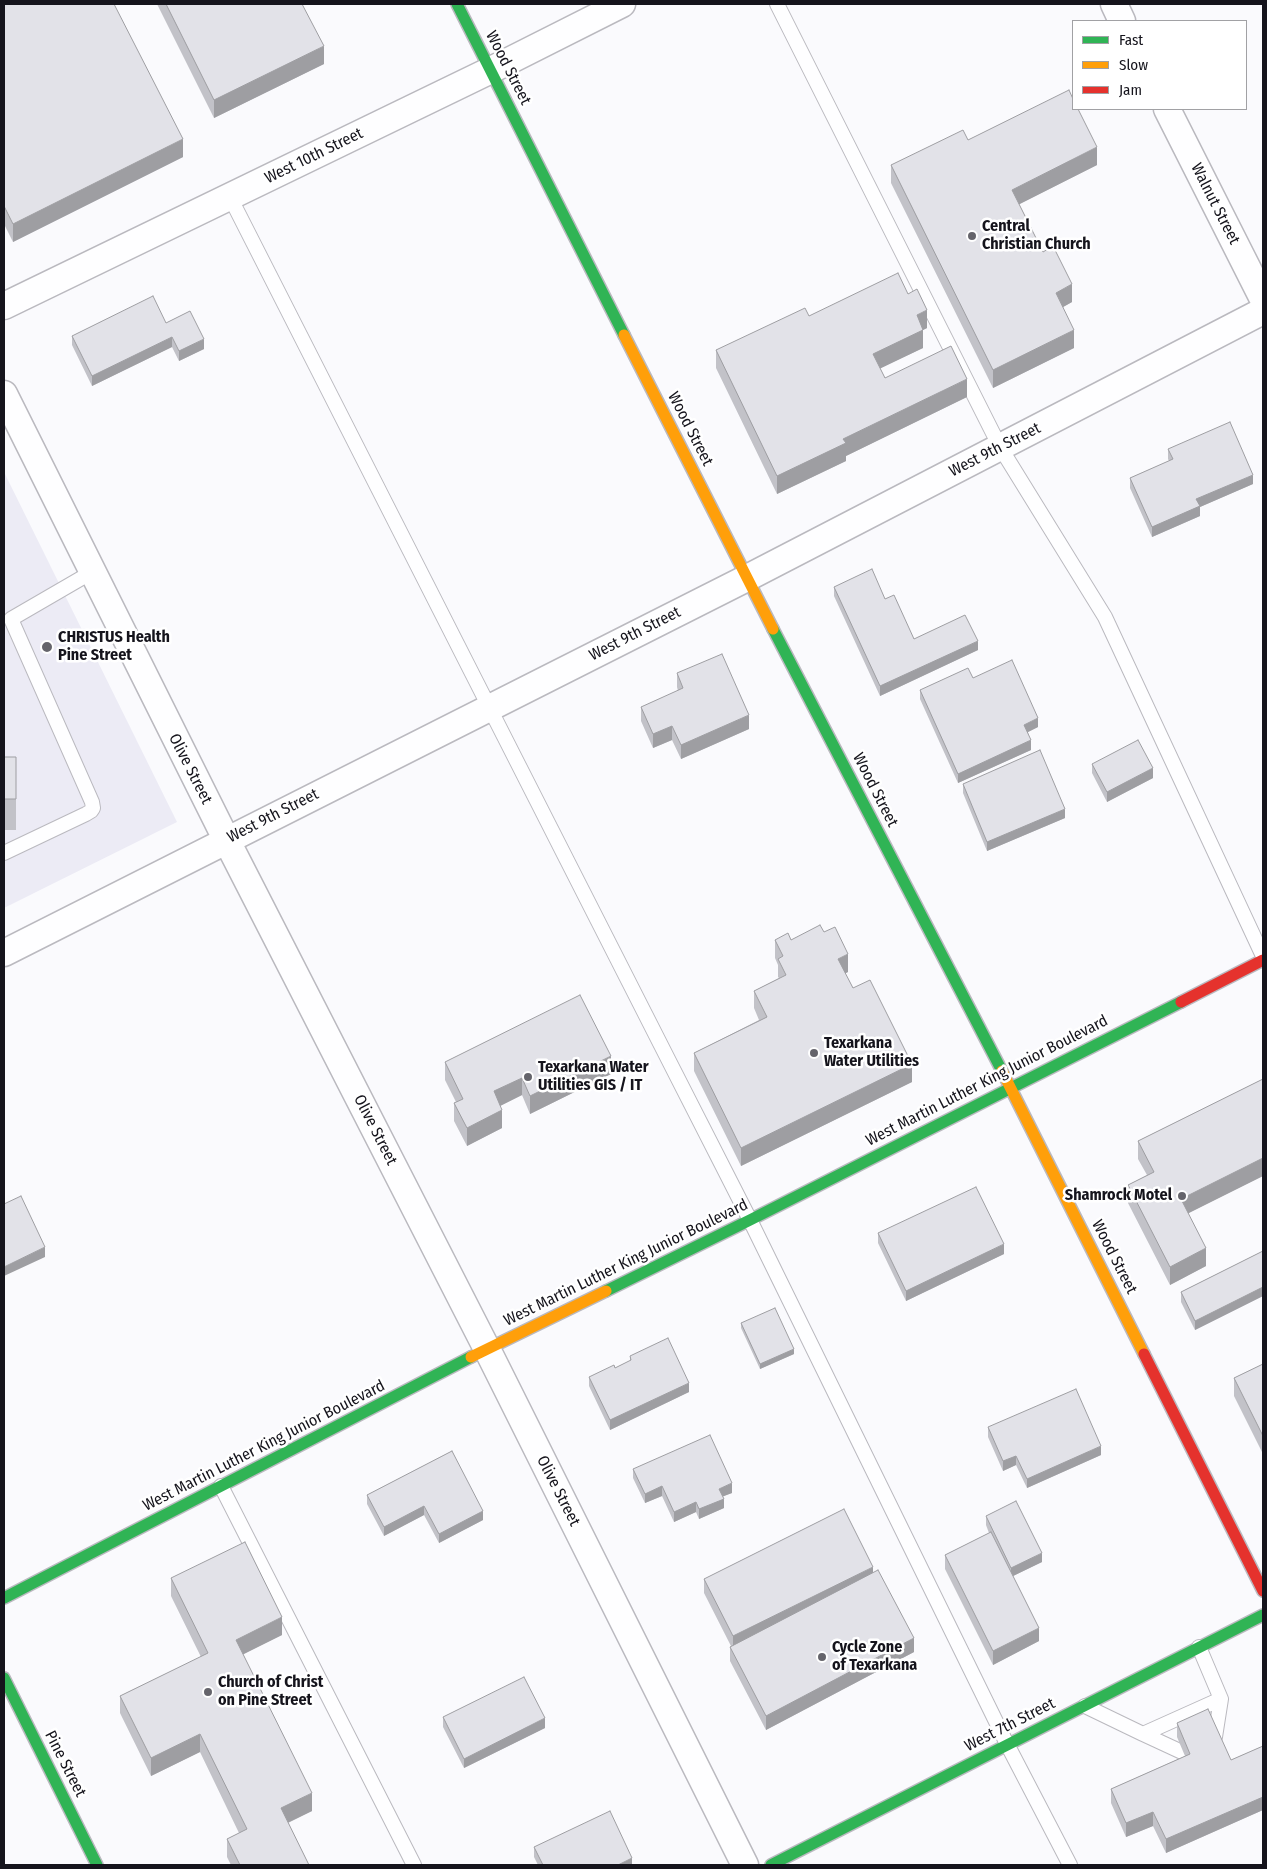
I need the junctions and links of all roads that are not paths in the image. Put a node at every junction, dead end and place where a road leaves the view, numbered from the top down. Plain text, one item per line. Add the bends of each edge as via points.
1 (457, 4) edge
2 (622, 4) edge
3 (777, 4) edge
4 (1114, 4) edge
5 (1122, 20) edge
6 (491, 70) junction
7 (1168, 110) edge
8 (230, 197) junction
9 (1263, 299) edge
10 (4, 306) edge
11 (1263, 311) edge
12 (4, 394) edge
13 (1000, 447) junction
14 (92, 572) junction
15 (747, 578) junction
16 (490, 707) junction
17 (226, 840) junction
18 (4, 853) edge
19 (4, 953) edge
20 (1263, 958) edge
21 (1010, 1087) junction
22 (750, 1220) junction
23 (487, 1349) junction
24 (221, 1486) junction
25 (1263, 1591) edge
26 (4, 1598) edge
27 (1263, 1615) edge
28 (1199, 1647) junction
29 (4, 1678) edge
30 (1221, 1699) junction
31 (1084, 1706) junction
32 (1143, 1734) junction
33 (1215, 1737) edge
34 (1007, 1744) junction
35 (1184, 1753) edge
36 (97, 1865) edge
37 (414, 1865) edge
38 (746, 1865) edge
39 (771, 1865) edge
40 (1070, 1865) edge

1 - 6 street, Wood Street
2 - 6 street, West 10th Street
3 - 13 lane
4 - 5 street
6 - 8 street, West 10th Street
6 - 15 street, Wood Street
7 - 9 street, Walnut Street
8 - 10 street, West 10th Street
8 - 16 lane
11 - 13 street, West 9th Street
12 - 14 street, Olive Street
13 - 15 street, West 9th Street
13 - 20 lane via 1105,617
14 - 17 street, Olive Street
14 - 18 lane via 11,619 93,808
15 - 16 street, West 9th Street
15 - 21 street, Wood Street
16 - 17 street, West 9th Street
16 - 22 lane
17 - 19 street, West 9th Street
17 - 23 street, Olive Street
20 - 21 street, West Martin Luther King Junior Boulevard
21 - 22 street, West Martin Luther King Junior Boulevard
21 - 25 street, Wood Street
22 - 23 street, West Martin Luther King Junior Boulevard
22 - 34 lane
23 - 24 street, West Martin Luther King Junior Boulevard
23 - 38 street, Olive Street
24 - 26 street, West Martin Luther King Junior Boulevard
24 - 37 lane
27 - 28 street, West 7th Street
28 - 30 lane
28 - 31 street, West 7th Street
29 - 36 street, Pine Street
30 - 32 lane
30 - 33 lane
31 - 32 lane
31 - 34 street, West 7th Street
32 - 35 lane
34 - 39 street, West 7th Street
34 - 40 lane

